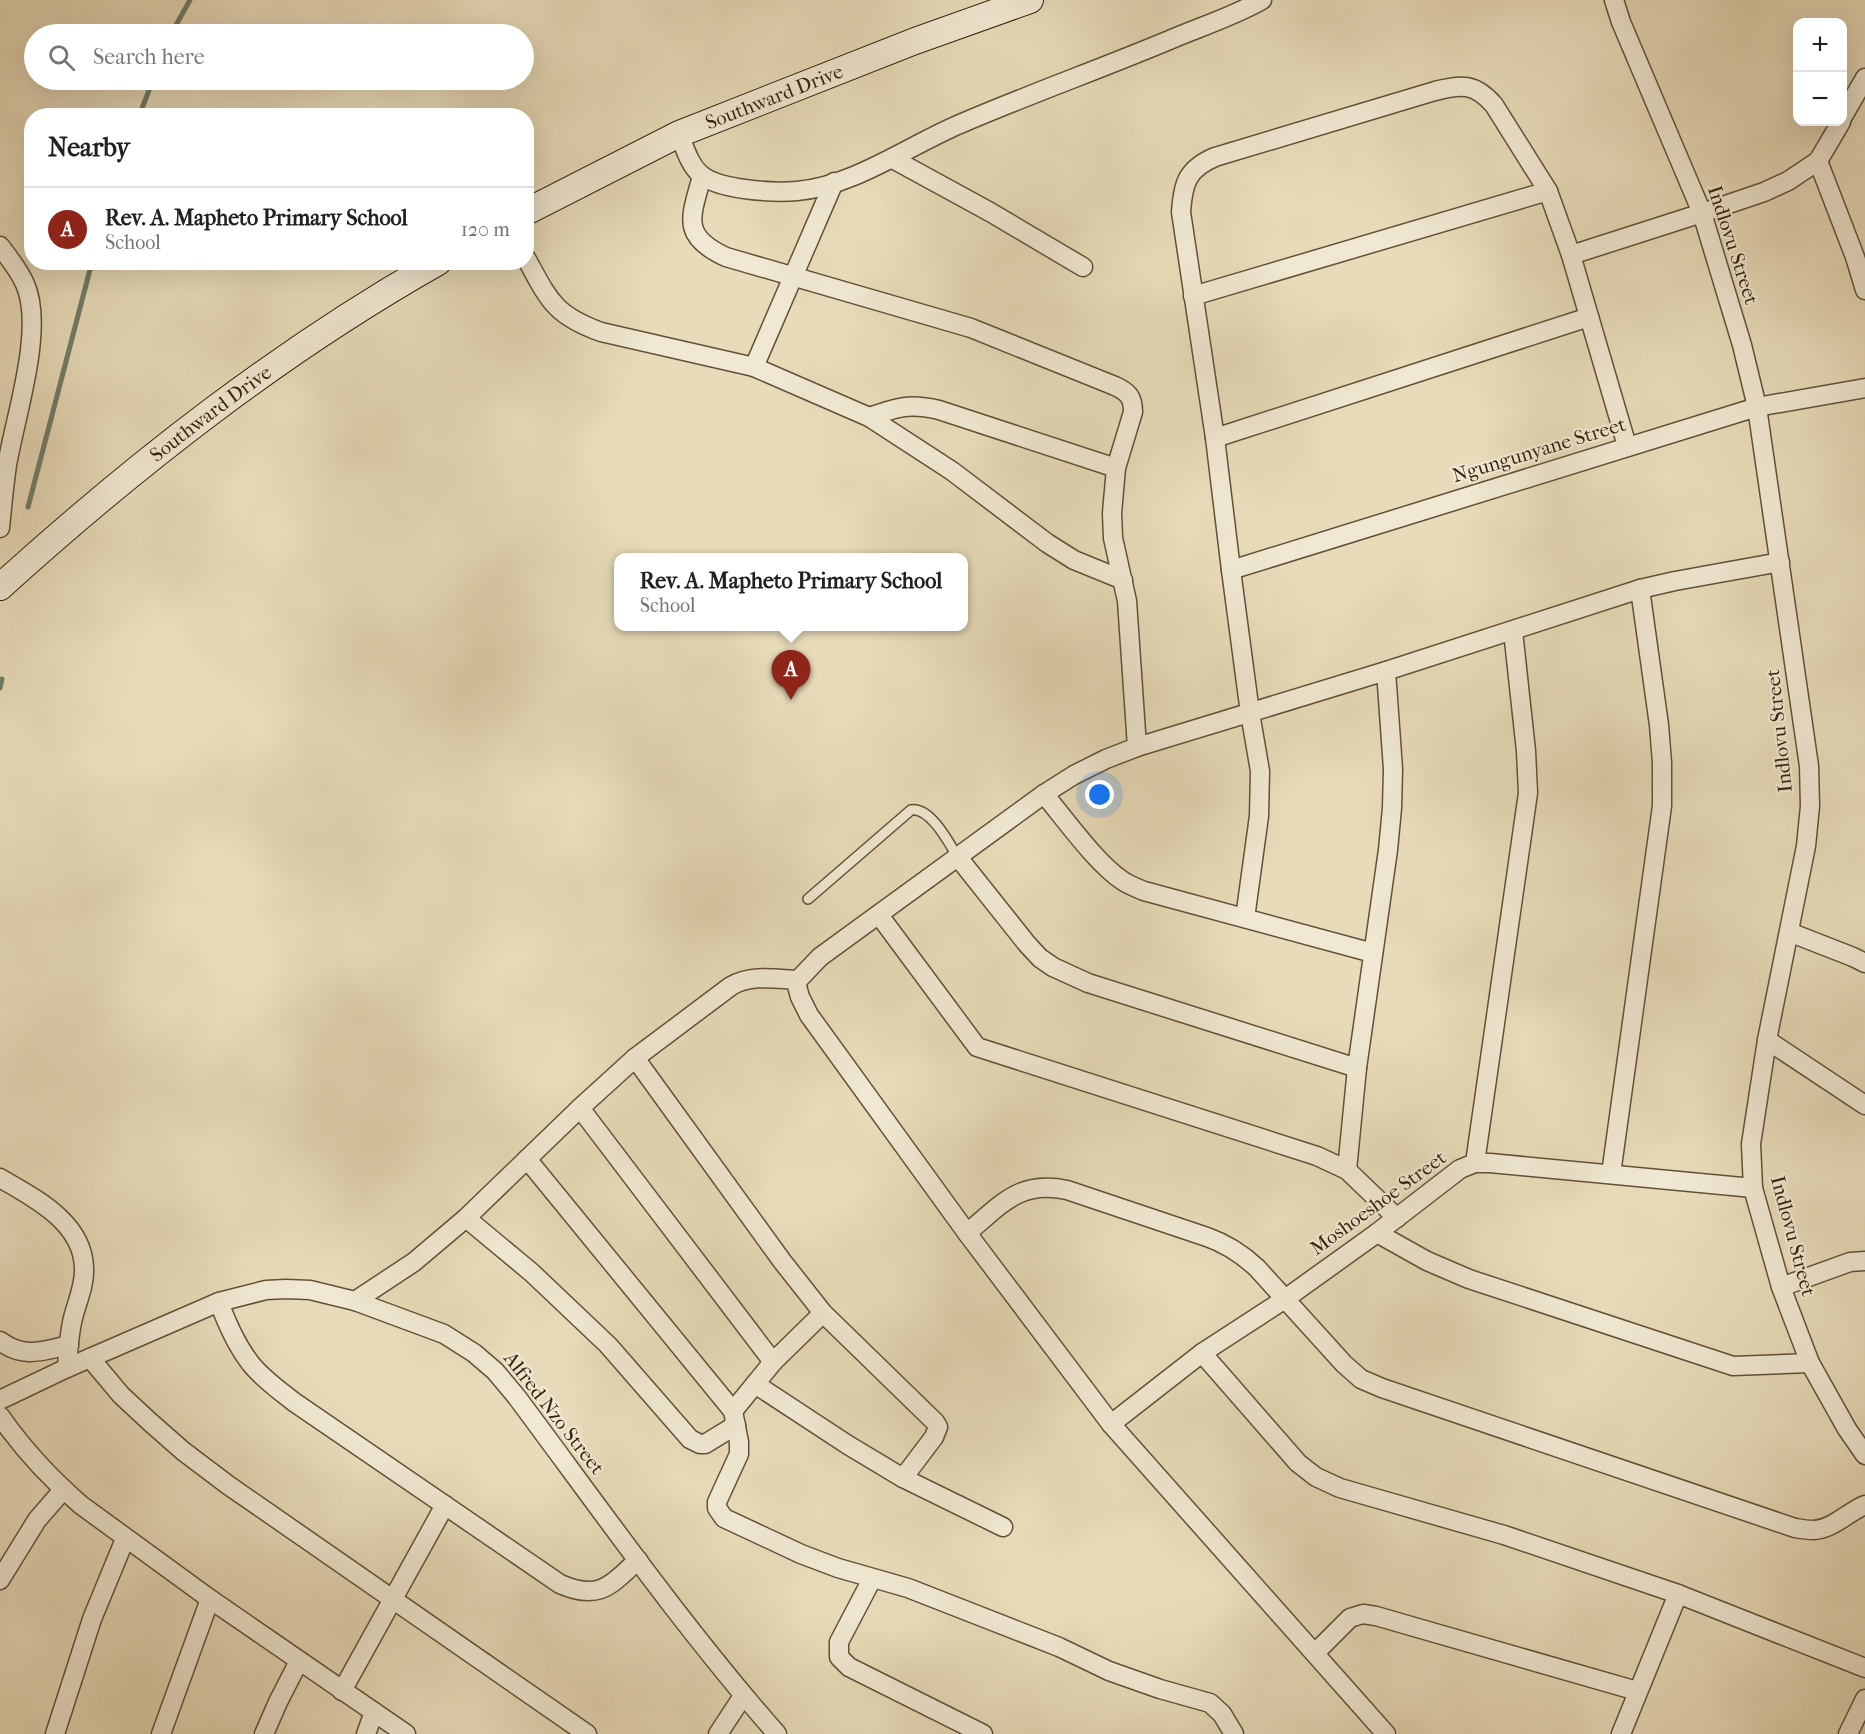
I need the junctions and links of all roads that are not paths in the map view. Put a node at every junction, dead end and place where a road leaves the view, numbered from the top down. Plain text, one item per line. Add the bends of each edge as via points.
1 (1030, 0) edge
2 (1262, 0) edge
3 (1614, 0) edge
4 (1865, 78) edge
5 (1847, 111) edge
6 (1838, 126) edge
7 (679, 134) junction
8 (893, 159) junction
9 (1818, 161) junction
10 (702, 176) junction
11 (834, 182) junction
12 (1548, 191) junction
13 (534, 208) edge
14 (1702, 213) junction
15 (0, 246) edge
16 (1570, 255) junction
17 (1860, 255) edge
18 (1083, 267) dead end
19 (424, 270) edge
20 (533, 270) edge
21 (794, 277) junction
22 (1865, 290) edge
23 (1194, 297) junction
24 (1589, 317) junction
25 (754, 367) junction
26 (1865, 388) edge
27 (1757, 407) junction
28 (869, 417) junction
29 (1215, 438) junction
30 (1627, 446) junction
31 (1116, 468) junction
32 (0, 528) edge
33 (1780, 562) junction
34 (1231, 570) junction
35 (1124, 580) junction
36 (0, 587) edge
37 (1640, 590) junction
38 (1513, 631) junction
39 (1386, 671) junction
40 (1250, 713) junction
41 (1137, 747) junction
42 (1044, 794) junction
43 (957, 856) junction
44 (808, 899) dead end
45 (879, 915) junction
46 (1245, 918) junction
47 (1789, 932) junction
48 (1373, 953) junction
49 (1865, 963) edge
50 (798, 980) junction
51 (1767, 1041) junction
52 (635, 1058) junction
53 (1357, 1068) junction
54 (1865, 1105) edge
55 (580, 1108) junction
56 (527, 1159) junction
57 (1475, 1163) junction
58 (1347, 1170) junction
59 (1611, 1174) junction
60 (0, 1178) edge
61 (1753, 1188) junction
62 (466, 1218) junction
63 (1397, 1218) junction
64 (967, 1233) junction
65 (1377, 1233) junction
66 (1865, 1261) edge
67 (1781, 1287) junction
68 (1285, 1299) junction
69 (355, 1301) junction
70 (219, 1302) junction
71 (823, 1313) junction
72 (0, 1341) edge
73 (69, 1345) junction
74 (1202, 1353) junction
75 (90, 1358) junction
76 (773, 1362) junction
77 (1810, 1363) junction
78 (67, 1368) junction
79 (756, 1384) junction
80 (0, 1400) edge
81 (0, 1416) edge
82 (735, 1418) junction
83 (1111, 1424) junction
84 (1865, 1455) edge
85 (903, 1478) junction
86 (63, 1490) junction
87 (445, 1505) junction
88 (1865, 1505) edge
89 (1003, 1527) dead end
90 (125, 1539) junction
91 (638, 1560) junction
92 (872, 1579) junction
93 (0, 1580) edge
94 (1678, 1594) junction
95 (210, 1599) junction
96 (393, 1599) junction
97 (1315, 1653) junction
98 (298, 1661) junction
99 (1865, 1668) edge
100 (342, 1691) junction
101 (1637, 1691) junction
102 (743, 1696) junction
103 (1865, 1699) edge
104 (374, 1712) junction
105 (55, 1734) edge
106 (161, 1734) edge
107 (264, 1734) edge
108 (366, 1734) edge
109 (406, 1734) edge
110 (587, 1734) edge
111 (718, 1734) edge
112 (777, 1734) edge
113 (983, 1734) edge
114 (1234, 1734) edge
115 (1386, 1734) edge
116 (1621, 1734) edge
117 (1848, 1734) edge

1 - 7 main road, Southward Drive
2 - 8 street via 958,125
3 - 14 street, Indlovu Street
4 - 5 street
6 - 9 street
7 - 10 street
7 - 13 main road, Southward Drive
8 - 11 street
8 - 18 street
9 - 14 street via 1776,187
9 - 17 street
10 - 11 street via 728,186 768,191 799,190
10 - 21 street via 692,215 697,237 726,257
11 - 21 street
12 - 16 street
12 - 23 street
12 - 23 street via 1485,95 1469,87 1455,86 1424,94 1201,163 1187,177 1181,212
14 - 16 street
14 - 27 street, Indlovu Street
15 - 32 street via 26,285 32,336 7,465
16 - 24 street
17 - 22 street
19 - 36 main road, Southward Drive via 242,388 67,528
20 - 25 street via 553,304 580,325
21 - 25 street
21 - 31 street via 971,328 1124,390 1133,403 1133,412
23 - 29 street
24 - 29 street
24 - 30 street
25 - 28 street
26 - 27 street, Ngungunyane Street
27 - 30 street, Ngungunyane Street
27 - 33 street, Indlovu Street
28 - 31 street via 907,406 922,406
28 - 35 street via 952,471 1047,543 1074,560
29 - 34 street
30 - 34 street, Ngungunyane Street
31 - 35 street via 1113,537
33 - 37 street
33 - 47 street, Indlovu Street via 1809,766 1810,806
34 - 40 street
35 - 41 street
37 - 38 street
37 - 59 street via 1662,754 1662,806
38 - 39 street
38 - 57 street via 1528,793
39 - 40 street
39 - 48 street via 1392,808
40 - 41 street
40 - 46 street via 1260,793
41 - 42 street via 1074,775
42 - 43 street
42 - 46 street via 1097,858 1124,882
43 - 44 lane via 926,814 911,810
43 - 45 street
43 - 53 street via 1027,944 1053,967 1088,983
45 - 50 street via 820,957
45 - 58 street via 977,1047 1317,1156
46 - 48 street
47 - 49 street
47 - 51 street, Indlovu Street
48 - 53 street
50 - 52 street via 741,980
50 - 64 street via 809,1015
51 - 54 street
51 - 61 street, Indlovu Street via 1751,1144
52 - 55 street
52 - 71 street
53 - 58 street
55 - 56 street
55 - 76 street
56 - 62 street
56 - 82 street
57 - 59 street, Moshoeshoe Street
57 - 63 street, Moshoeshoe Street via 1460,1169
58 - 63 street
59 - 61 street, Moshoeshoe Street
60 - 73 street via 45,1205 73,1235 82,1252 84,1269
61 - 67 street, Indlovu Street
62 - 69 street via 414,1262
62 - 82 street via 531,1272 608,1345 690,1439 705,1444
63 - 65 street, Moshoeshoe Street
64 - 68 street via 1024,1190 1067,1190 1225,1244 1242,1254
64 - 83 street
65 - 68 street, Moshoeshoe Street
65 - 77 street via 1426,1261 1469,1279 1733,1366
66 - 67 street via 1850,1262
67 - 77 street, Indlovu Street
68 - 74 street, Moshoeshoe Street
68 - 88 street via 1344,1365 1382,1388 1795,1528 1824,1528
69 - 70 street, Alfred Nzo Street via 310,1290 286,1289
69 - 91 street, Alfred Nzo Street via 444,1334 495,1371
70 - 75 street, Alfred Nzo Street
70 - 87 street via 240,1348 268,1381
71 - 76 street
71 - 85 street via 938,1427
72 - 73 street via 26,1353
73 - 78 street
74 - 83 street, Moshoeshoe Street
74 - 94 street via 1280,1444 1316,1477 1340,1488 1504,1534
75 - 78 street, Alfred Nzo Street
75 - 96 street via 121,1395 183,1451
76 - 79 street
77 - 84 street, Indlovu Street
78 - 80 street, Alfred Nzo Street
79 - 82 street
79 - 85 street
81 - 86 street
82 - 92 street via 739,1454 717,1502 720,1514 801,1554
83 - 97 street
85 - 89 street
86 - 90 street
86 - 93 street via 37,1520
87 - 91 street via 560,1584 576,1590 609,1587
87 - 96 street
90 - 95 street
90 - 105 street via 92,1619
91 - 102 street, Alfred Nzo Street
92 - 113 street via 839,1642 839,1657 849,1667
92 - 114 street via 939,1599 1109,1671 1210,1703
94 - 99 street
94 - 101 street
95 - 98 street
95 - 106 street
96 - 100 street
96 - 110 street
97 - 101 street via 1350,1618 1363,1614
97 - 115 street
98 - 100 street
98 - 107 street
100 - 104 street
101 - 116 street
102 - 111 street
102 - 112 street, Alfred Nzo Street
103 - 117 street
104 - 108 street
104 - 109 street

